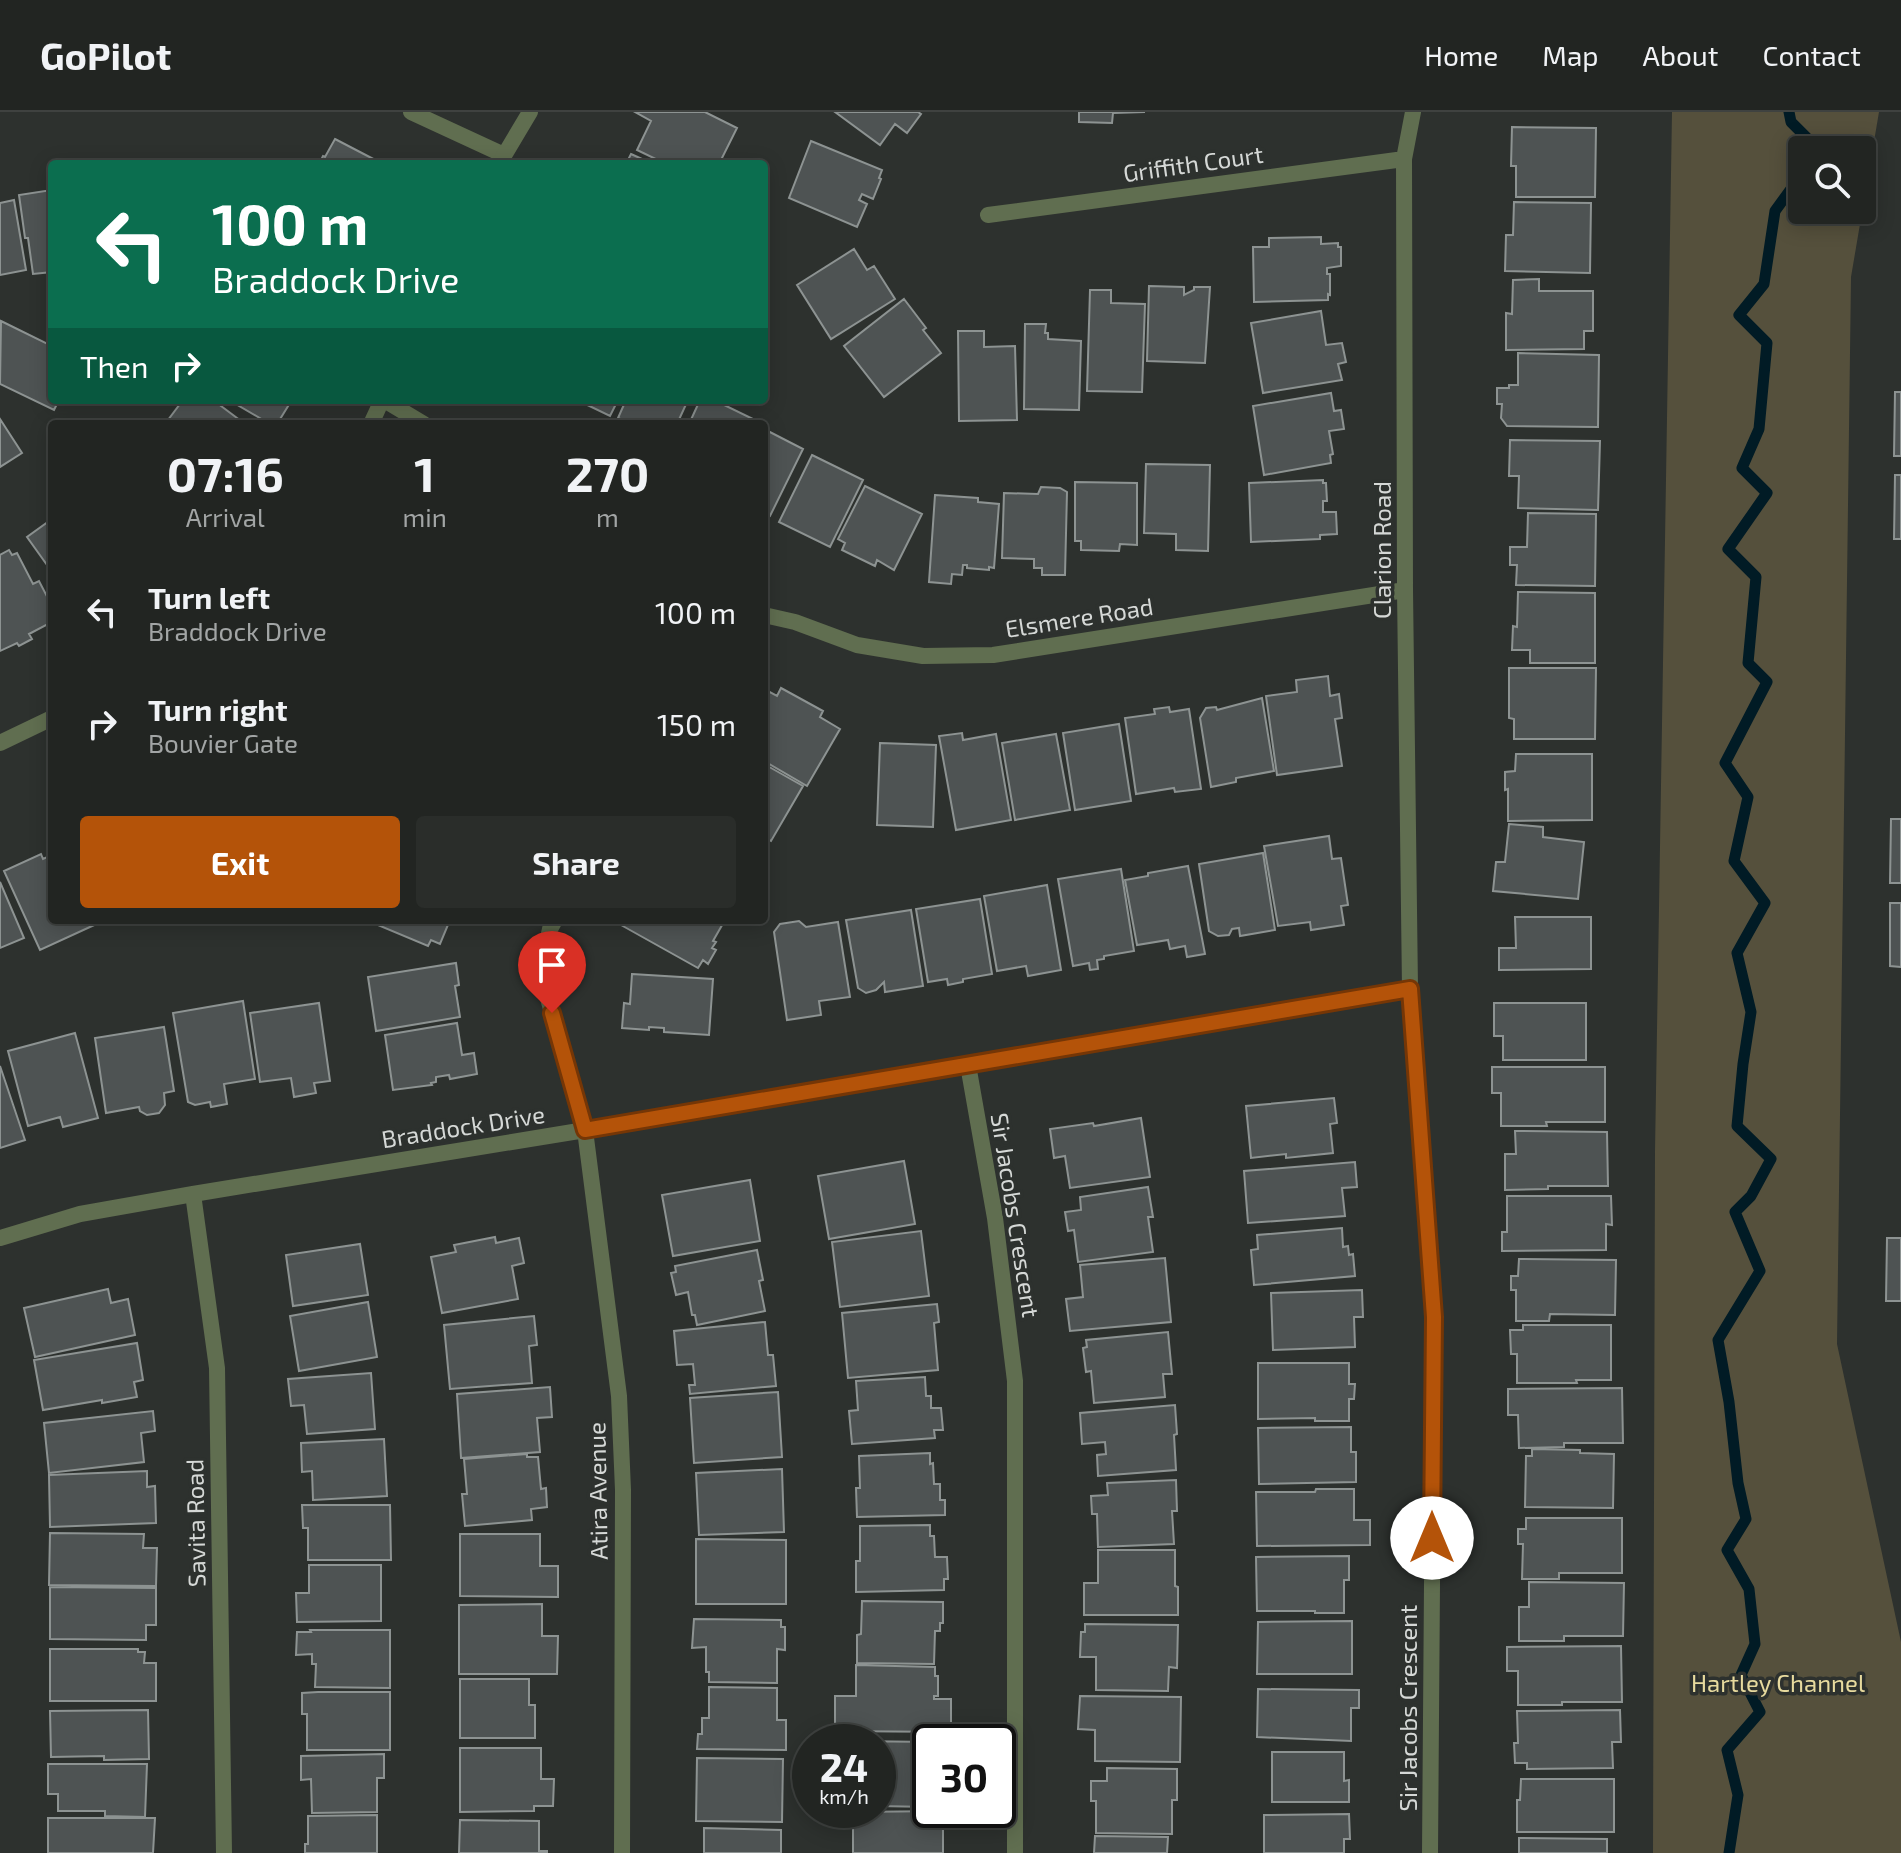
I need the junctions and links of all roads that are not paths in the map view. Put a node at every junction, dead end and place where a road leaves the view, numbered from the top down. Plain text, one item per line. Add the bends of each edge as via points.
1 (411, 112) edge
2 (530, 112) edge
3 (1413, 112) edge
4 (1404, 159) junction
5 (502, 160) edge
6 (988, 215) dead end
7 (390, 404) edge
8 (417, 420) edge
9 (1405, 590) junction
10 (768, 616) edge
11 (48, 720) edge
12 (0, 743) edge
13 (553, 924) edge
14 (1410, 989) junction
15 (968, 1065) junction
16 (585, 1130) junction
17 (193, 1194) junction
18 (0, 1238) edge
19 (224, 1853) edge
20 (622, 1853) edge
21 (1015, 1853) edge
22 (1430, 1853) edge

1 - 5 street
2 - 5 street
3 - 4 street, Clarion Road
4 - 6 street, Griffith Court
4 - 9 street, Clarion Road
7 - 8 street
9 - 10 street, Elsmere Road via 993,655 923,656 857,645
9 - 14 street, Clarion Road
11 - 12 street
13 - 16 street, Atira Avenue via 544,956 544,984
14 - 15 street, Braddock Drive
14 - 22 street, Sir Jacobs Crescent via 1434,1317
15 - 16 street, Braddock Drive
15 - 21 street, Sir Jacobs Crescent via 995,1218 1015,1381
16 - 17 street, Braddock Drive
16 - 20 street, Atira Avenue via 619,1396
17 - 18 street, Braddock Drive via 80,1214
17 - 19 street, Savita Road via 217,1368

